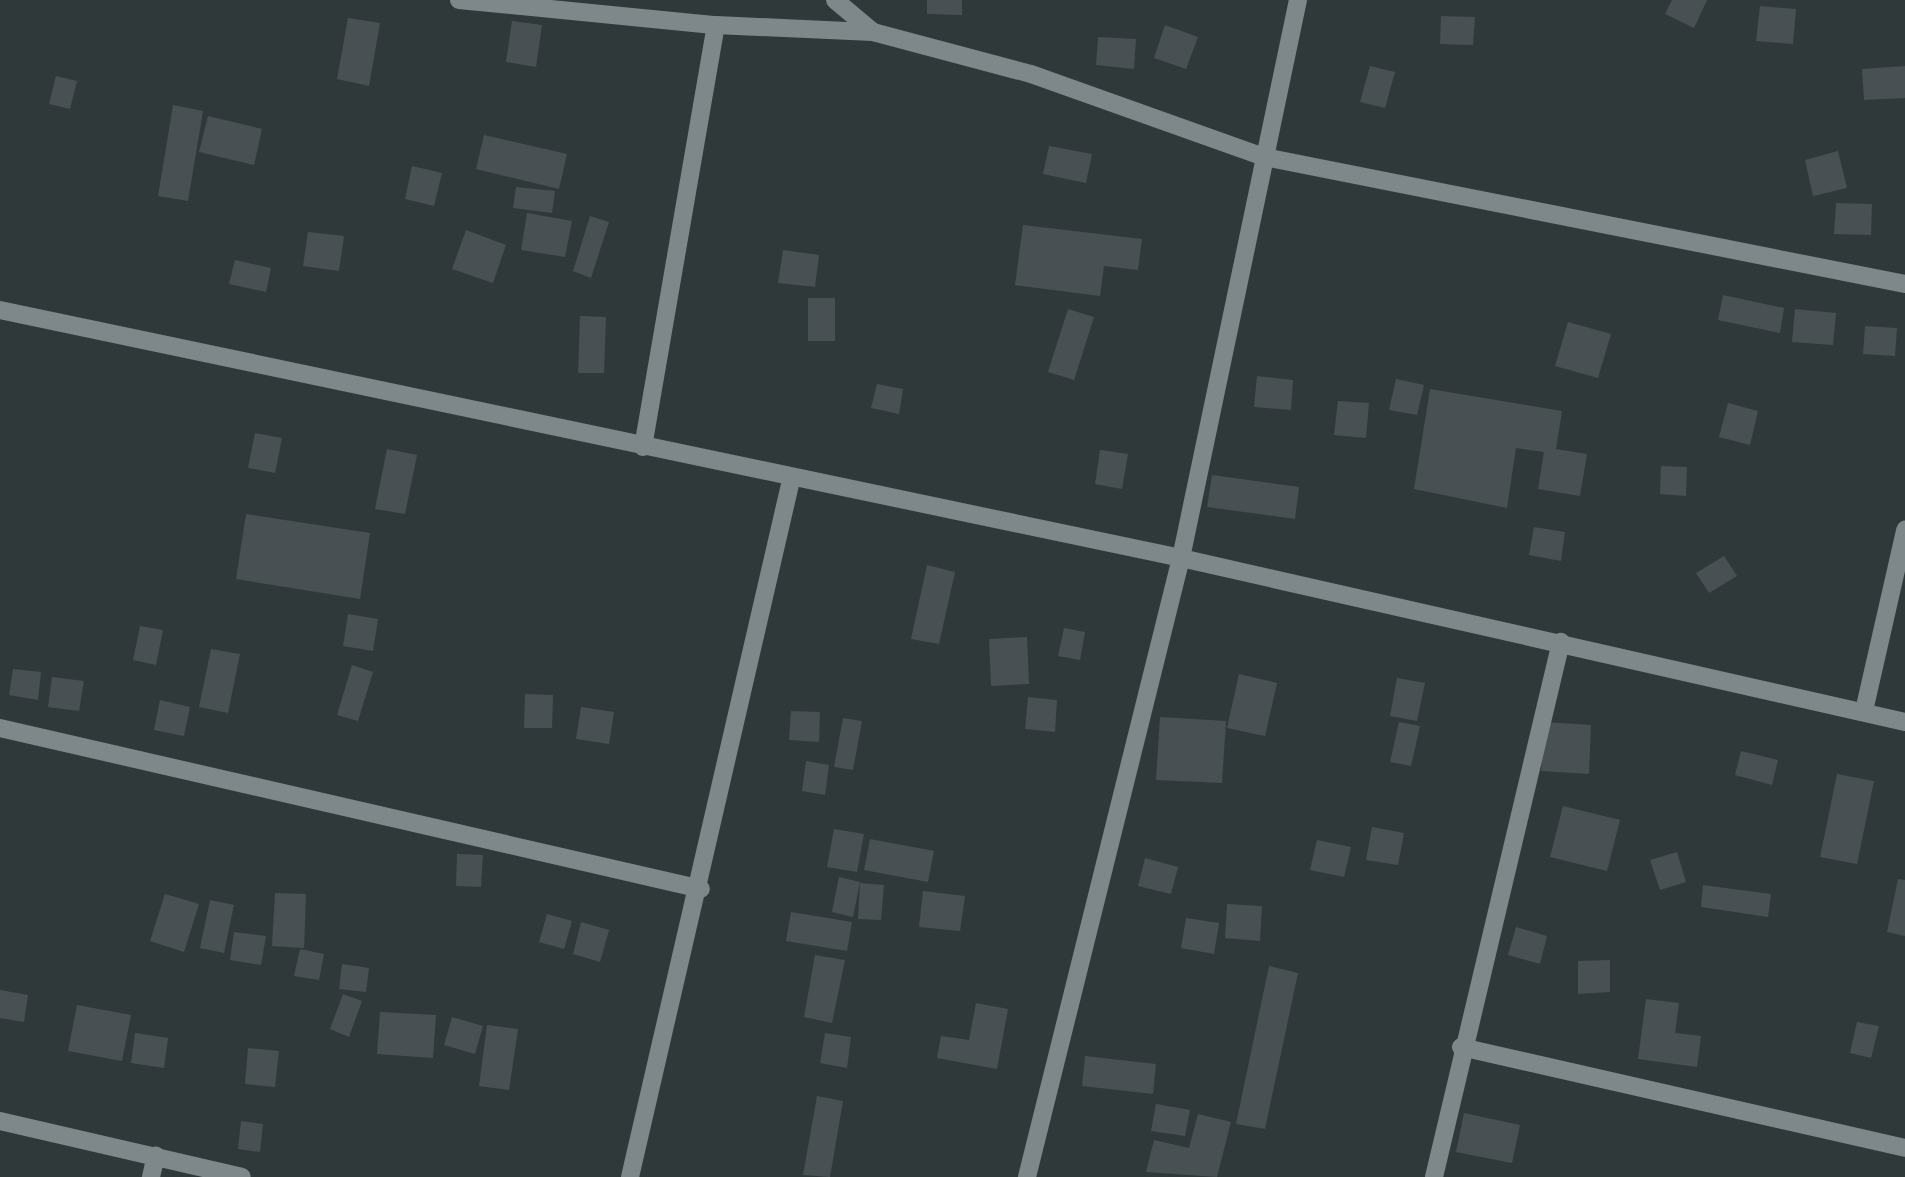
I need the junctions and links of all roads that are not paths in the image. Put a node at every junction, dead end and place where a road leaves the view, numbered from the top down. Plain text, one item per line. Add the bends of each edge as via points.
1 (459, 0) edge
2 (835, 0) edge
3 (1298, 0) edge
4 (716, 25) junction
5 (873, 32) junction
6 (1264, 157) junction
7 (1905, 284) edge
8 (0, 310) edge
9 (643, 447) junction
10 (791, 480) junction
11 (1905, 530) edge
12 (1181, 558) junction
13 (1561, 642) junction
14 (1864, 711) junction
15 (1905, 722) edge
16 (0, 729) edge
17 (701, 889) junction
18 (1461, 1047) junction
19 (0, 1121) edge
20 (1905, 1148) edge
21 (156, 1156) junction
22 (150, 1177) edge
23 (242, 1177) edge
24 (630, 1177) edge
25 (1027, 1177) edge
26 (1434, 1177) edge

1 - 4 street
2 - 5 street
3 - 6 street
4 - 5 street
4 - 9 street
5 - 6 street via 1044,78
6 - 7 street
6 - 12 street
8 - 9 street
9 - 10 street
10 - 12 street
10 - 17 street
11 - 14 street
12 - 13 street
12 - 25 street
13 - 14 street
13 - 18 street
14 - 15 street
16 - 17 street
17 - 24 street
18 - 20 street
18 - 26 street
19 - 21 street
21 - 22 street
21 - 23 street

